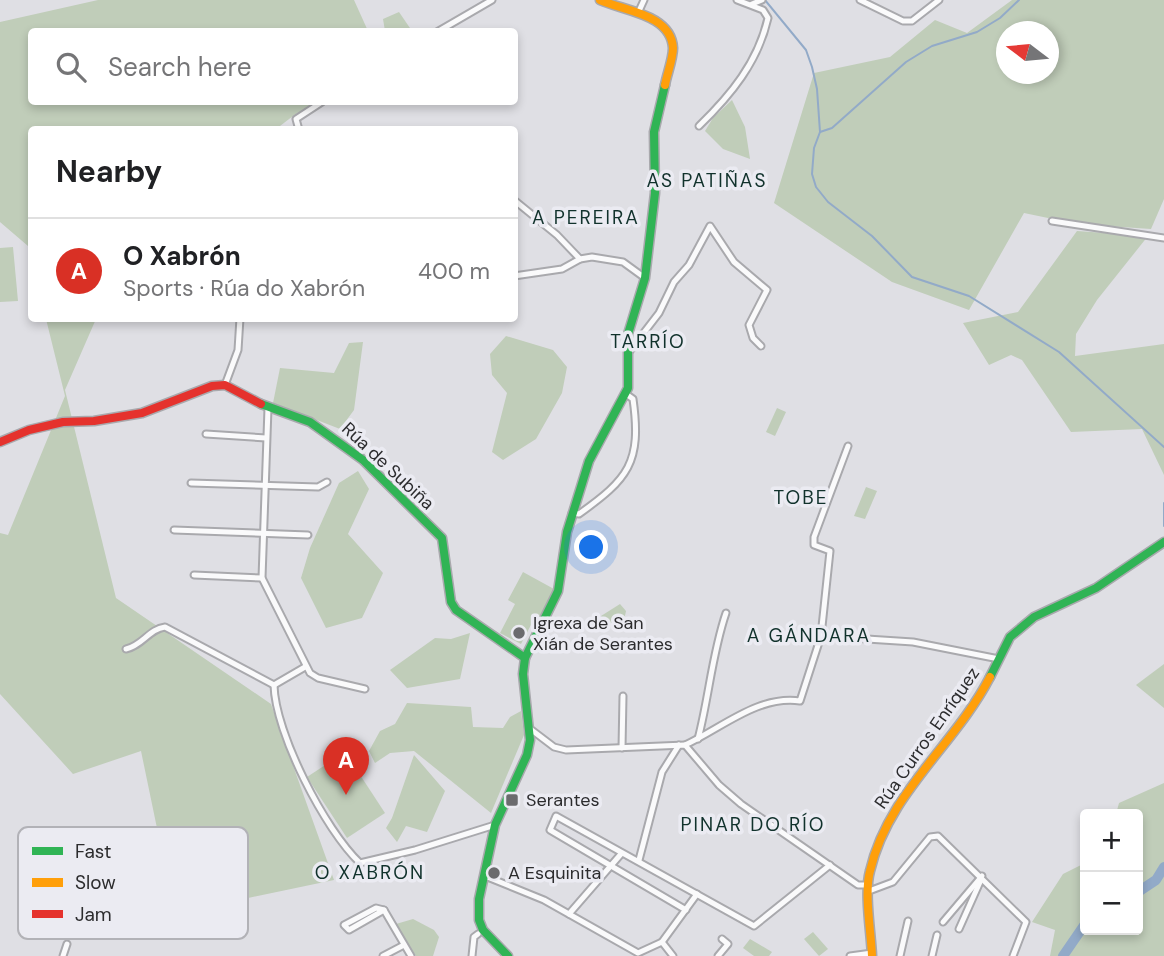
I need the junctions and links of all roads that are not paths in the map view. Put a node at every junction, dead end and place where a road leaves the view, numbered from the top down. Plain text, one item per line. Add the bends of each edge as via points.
1 (492, 0) edge
2 (600, 0) edge
3 (644, 0) edge
4 (737, 0) edge
5 (762, 0) edge
6 (860, 0) edge
7 (939, 0) edge
8 (752, 4) junction
9 (639, 10) junction
10 (444, 28) edge
11 (317, 105) edge
12 (298, 126) edge
13 (699, 126) dead end
14 (518, 203) edge
15 (1052, 221) dead end
16 (1164, 238) edge
17 (580, 259) junction
18 (518, 275) edge
19 (645, 278) junction
20 (240, 322) edge
21 (761, 346) dead end
22 (627, 355) junction
23 (225, 385) junction
24 (626, 394) junction
25 (268, 408) junction
26 (206, 434) dead end
27 (265, 438) junction
28 (0, 442) edge
29 (848, 446) dead end
30 (327, 482) dead end
31 (191, 483) dead end
32 (264, 485) junction
33 (572, 513) junction
34 (174, 530) dead end
35 (263, 532) junction
36 (308, 535) dead end
37 (1164, 542) edge
38 (194, 575) dead end
39 (262, 579) junction
40 (726, 613) dead end
41 (821, 636) junction
42 (126, 649) dead end
43 (525, 658) junction
44 (999, 659) junction
45 (305, 667) junction
46 (274, 685) junction
47 (365, 689) dead end
48 (623, 696) dead end
49 (530, 728) junction
50 (698, 739) junction
51 (682, 745) junction
52 (622, 748) junction
53 (495, 825) junction
54 (621, 853) junction
55 (639, 860) junction
56 (830, 864) junction
57 (612, 868) junction
58 (485, 876) junction
59 (982, 876) junction
60 (869, 885) junction
61 (883, 885) junction
62 (697, 894) junction
63 (384, 910) junction
64 (686, 910) junction
65 (569, 914) junction
66 (908, 921) dead end
67 (943, 922) dead end
68 (960, 929) dead end
69 (480, 930) junction
70 (937, 935) dead end
71 (722, 939) dead end
72 (662, 942) junction
73 (67, 944) dead end
74 (404, 945) junction
75 (872, 955) edge
76 (63, 956) edge
77 (383, 956) edge
78 (411, 956) edge
79 (472, 956) edge
80 (508, 956) edge
81 (673, 956) edge
82 (718, 956) edge
83 (850, 956) edge
84 (900, 956) edge
85 (932, 956) edge
86 (1013, 956) edge

1 - 10 street
2 - 9 street
3 - 9 street
4 - 8 street
5 - 8 street
6 - 7 street via 903,21 912,21
8 - 13 street via 768,18 765,29 742,79
9 - 19 street via 666,30 673,49 654,132 655,193
11 - 12 street via 296,119
14 - 17 street
15 - 16 street
17 - 18 street via 562,269
17 - 19 street via 623,262
19 - 22 street via 628,334
20 - 23 street via 237,350
21 - 22 street via 749,325 766,290 734,262 710,226 659,313
22 - 24 street
23 - 25 street, Rúa de Subiña
23 - 28 street via 182,395 142,413 63,422
24 - 33 street via 589,461
24 - 33 street via 633,399 635,410 630,465 616,487 579,514
25 - 27 street
25 - 43 street, Rúa de Subiña via 332,435 390,486 442,538 456,610
26 - 27 street
27 - 32 street
29 - 41 street via 814,537 814,545 830,551
30 - 32 street via 318,486
31 - 32 street
32 - 35 street
33 - 43 street via 558,591
34 - 35 street
35 - 36 street
35 - 39 street
37 - 44 street, Rúa Curros Enríquez via 1096,588 1025,623 1010,637
38 - 39 street
39 - 45 street
40 - 50 street
41 - 44 street via 914,642
41 - 50 street via 800,701 778,700 752,709
42 - 46 street via 137,647 165,627
43 - 49 street
44 - 60 street, Rúa Curros Enríquez via 977,701 888,820 872,862
45 - 46 street
45 - 47 street via 318,678
46 - 53 street via 279,718 294,757 344,848 360,863
48 - 52 street
49 - 52 street via 555,747
49 - 53 street via 527,755
50 - 51 street
51 - 52 street
51 - 55 street via 662,772
51 - 56 street via 719,785
53 - 58 street
54 - 55 street
54 - 57 street
54 - 57 street via 556,816 550,830
55 - 62 street
56 - 60 street via 858,885
56 - 62 street via 754,926
57 - 64 street
57 - 65 street
58 - 65 street
58 - 69 street via 479,899
59 - 61 street via 938,836 930,837 893,882
59 - 67 street
59 - 68 street
59 - 86 street via 1026,922
60 - 61 street
60 - 61 street
60 - 75 street, Rúa Curros Enríquez
62 - 64 street
63 - 63 street via 376,908 344,925 349,930
63 - 74 street
64 - 72 street
65 - 72 street via 638,953
66 - 84 street
69 - 79 street via 474,937
69 - 80 street
70 - 85 street
71 - 82 street via 729,944
72 - 81 street
73 - 76 street
74 - 77 street
74 - 78 street
75 - 83 street

